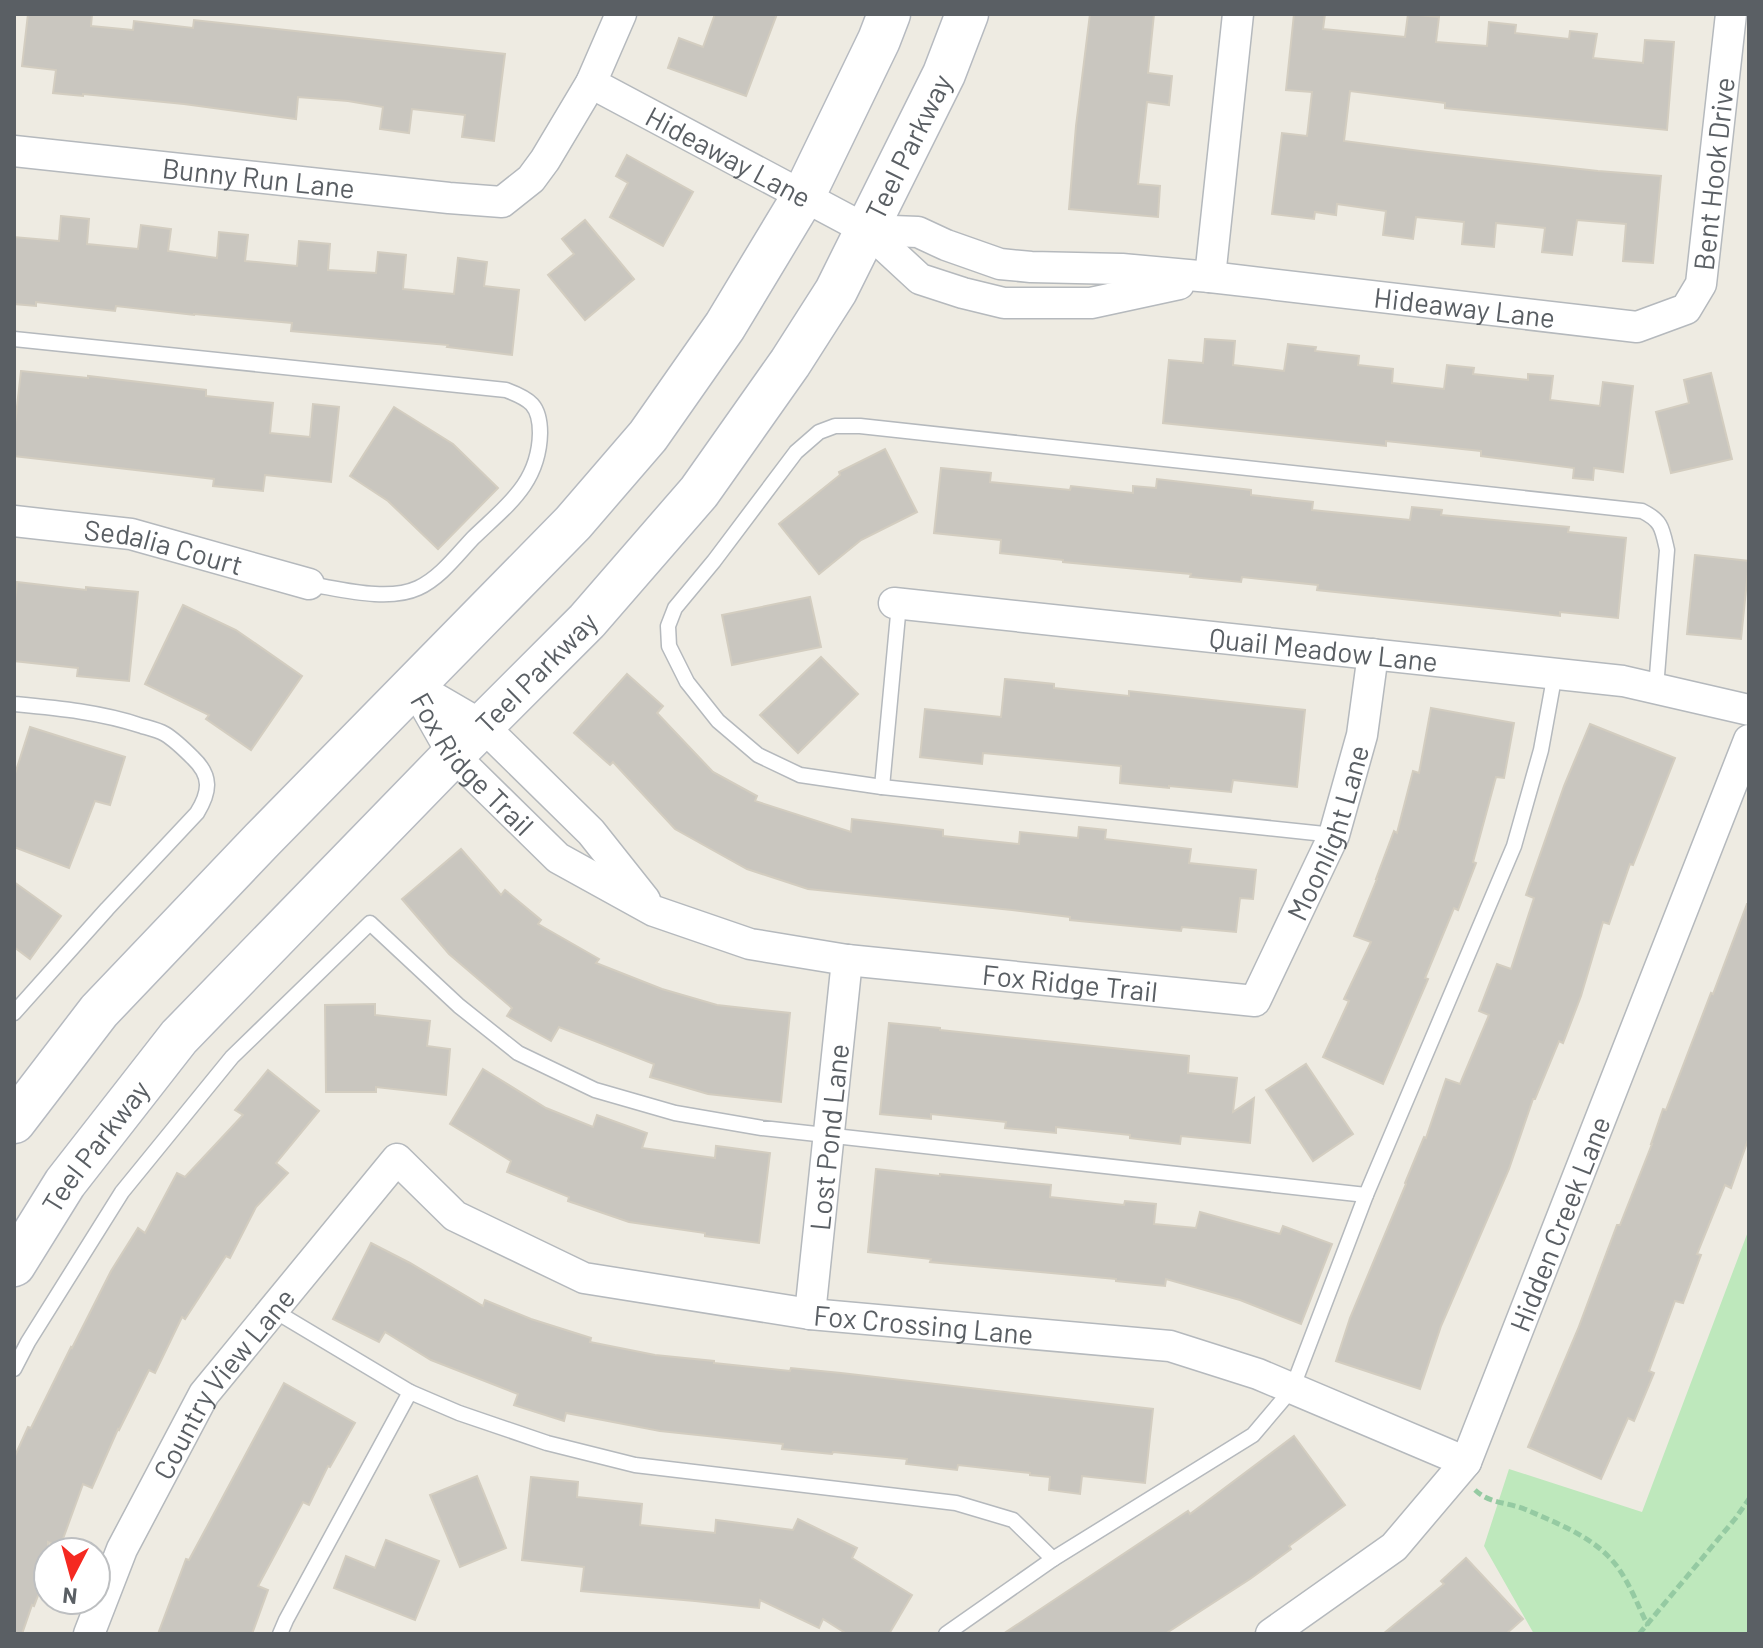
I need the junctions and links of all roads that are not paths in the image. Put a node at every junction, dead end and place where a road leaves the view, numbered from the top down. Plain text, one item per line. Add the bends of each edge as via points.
1 (621, 14) edge
2 (889, 14) edge
3 (967, 14) edge
4 (1238, 14) edge
5 (1731, 14) edge
6 (591, 83) junction
7 (14, 151) edge
8 (804, 195) junction
9 (867, 230) junction
10 (1210, 277) junction
11 (1701, 284) joint
12 (14, 339) edge
13 (14, 521) edge
14 (309, 584) joint
15 (897, 603) joint
16 (1373, 654) junction
17 (1555, 673) junction
18 (414, 686) junction
19 (1656, 688) junction
20 (14, 704) edge
21 (1749, 710) edge
22 (483, 726) junction
23 (1749, 740) edge
24 (453, 755) junction
25 (882, 787) junction
26 (1334, 835) junction
27 (654, 911) junction
28 (847, 960) junction
29 (1255, 1001) joint
30 (14, 1013) edge
31 (14, 1122) edge
32 (829, 1135) junction
33 (397, 1159) joint
34 (1366, 1195) junction
35 (14, 1265) edge
36 (273, 1310) junction
37 (810, 1314) junction
38 (14, 1369) edge
39 (1292, 1389) junction
40 (410, 1392) junction
41 (1466, 1462) junction
42 (1053, 1559) junction
43 (89, 1634) edge
44 (280, 1634) edge
45 (946, 1634) edge
46 (1271, 1634) edge

1 - 6 street
2 - 8 main road
3 - 9 main road, Teel Parkway via 944,74
4 - 10 street
5 - 11 street, Bent Hook Drive
6 - 7 street, Bunny Run Lane via 531,179 502,202
6 - 8 street, Hideaway Lane
8 - 9 street, Hideaway Lane
8 - 18 main road via 725,326 648,436 573,523
9 - 10 street, Hideaway Lane via 918,232 1000,264
9 - 10 street, Hideaway Lane via 920,279 1004,303 1091,303
9 - 22 main road, Teel Parkway via 790,363 699,492 587,621
10 - 11 street, Hideaway Lane via 1637,327 1686,309
12 - 14 lane via 506,390 527,398 540,426 534,470 522,490 441,571 400,593
13 - 14 street, Sedalia Court via 131,534
15 - 16 street, Quail Meadow Lane
15 - 25 lane
16 - 17 street, Quail Meadow Lane
16 - 26 street, Moonlight Lane via 1362,735
17 - 19 street, Quail Meadow Lane
17 - 34 lane via 1541,750 1514,846
18 - 22 street, Fox Ridge Trail
18 - 24 street, Fox Ridge Trail
18 - 31 main road via 99,1011
19 - 21 street, Quail Meadow Lane
19 - 25 lane via 1667,550 1655,518 1642,511 835,426 796,452 675,608 668,626 669,646 687,682 718,721 758,755 800,775
20 - 30 lane via 116,719 164,733 199,764 207,787 197,813
22 - 24 main road, Teel Parkway
22 - 27 street, Fox Ridge Trail via 591,832
23 - 41 street, Hidden Creek Lane
24 - 27 street, Fox Ridge Trail via 558,858
24 - 35 main road, Teel Parkway via 179,1037 65,1183
25 - 26 lane
26 - 29 street, Moonlight Lane
27 - 28 street, Fox Ridge Trail via 750,944
28 - 29 street, Fox Ridge Trail
28 - 32 street, Lost Pond Lane
32 - 34 lane
32 - 37 street, Lost Pond Lane
32 - 38 lane via 675,1113 595,1090 518,1053 370,923 232,1057 122,1192
33 - 36 street, Country View Lane
33 - 37 street, Fox Crossing Lane via 455,1216 584,1278
34 - 39 lane
36 - 40 lane
36 - 43 street, Country View Lane via 204,1394 122,1549
37 - 39 street, Fox Crossing Lane via 1170,1346
39 - 41 street, Fox Crossing Lane
39 - 42 lane via 1253,1435
40 - 42 lane via 547,1443 635,1465 956,1503 1013,1520
40 - 44 lane
41 - 46 street, Hidden Creek Lane via 1394,1547
42 - 45 lane

